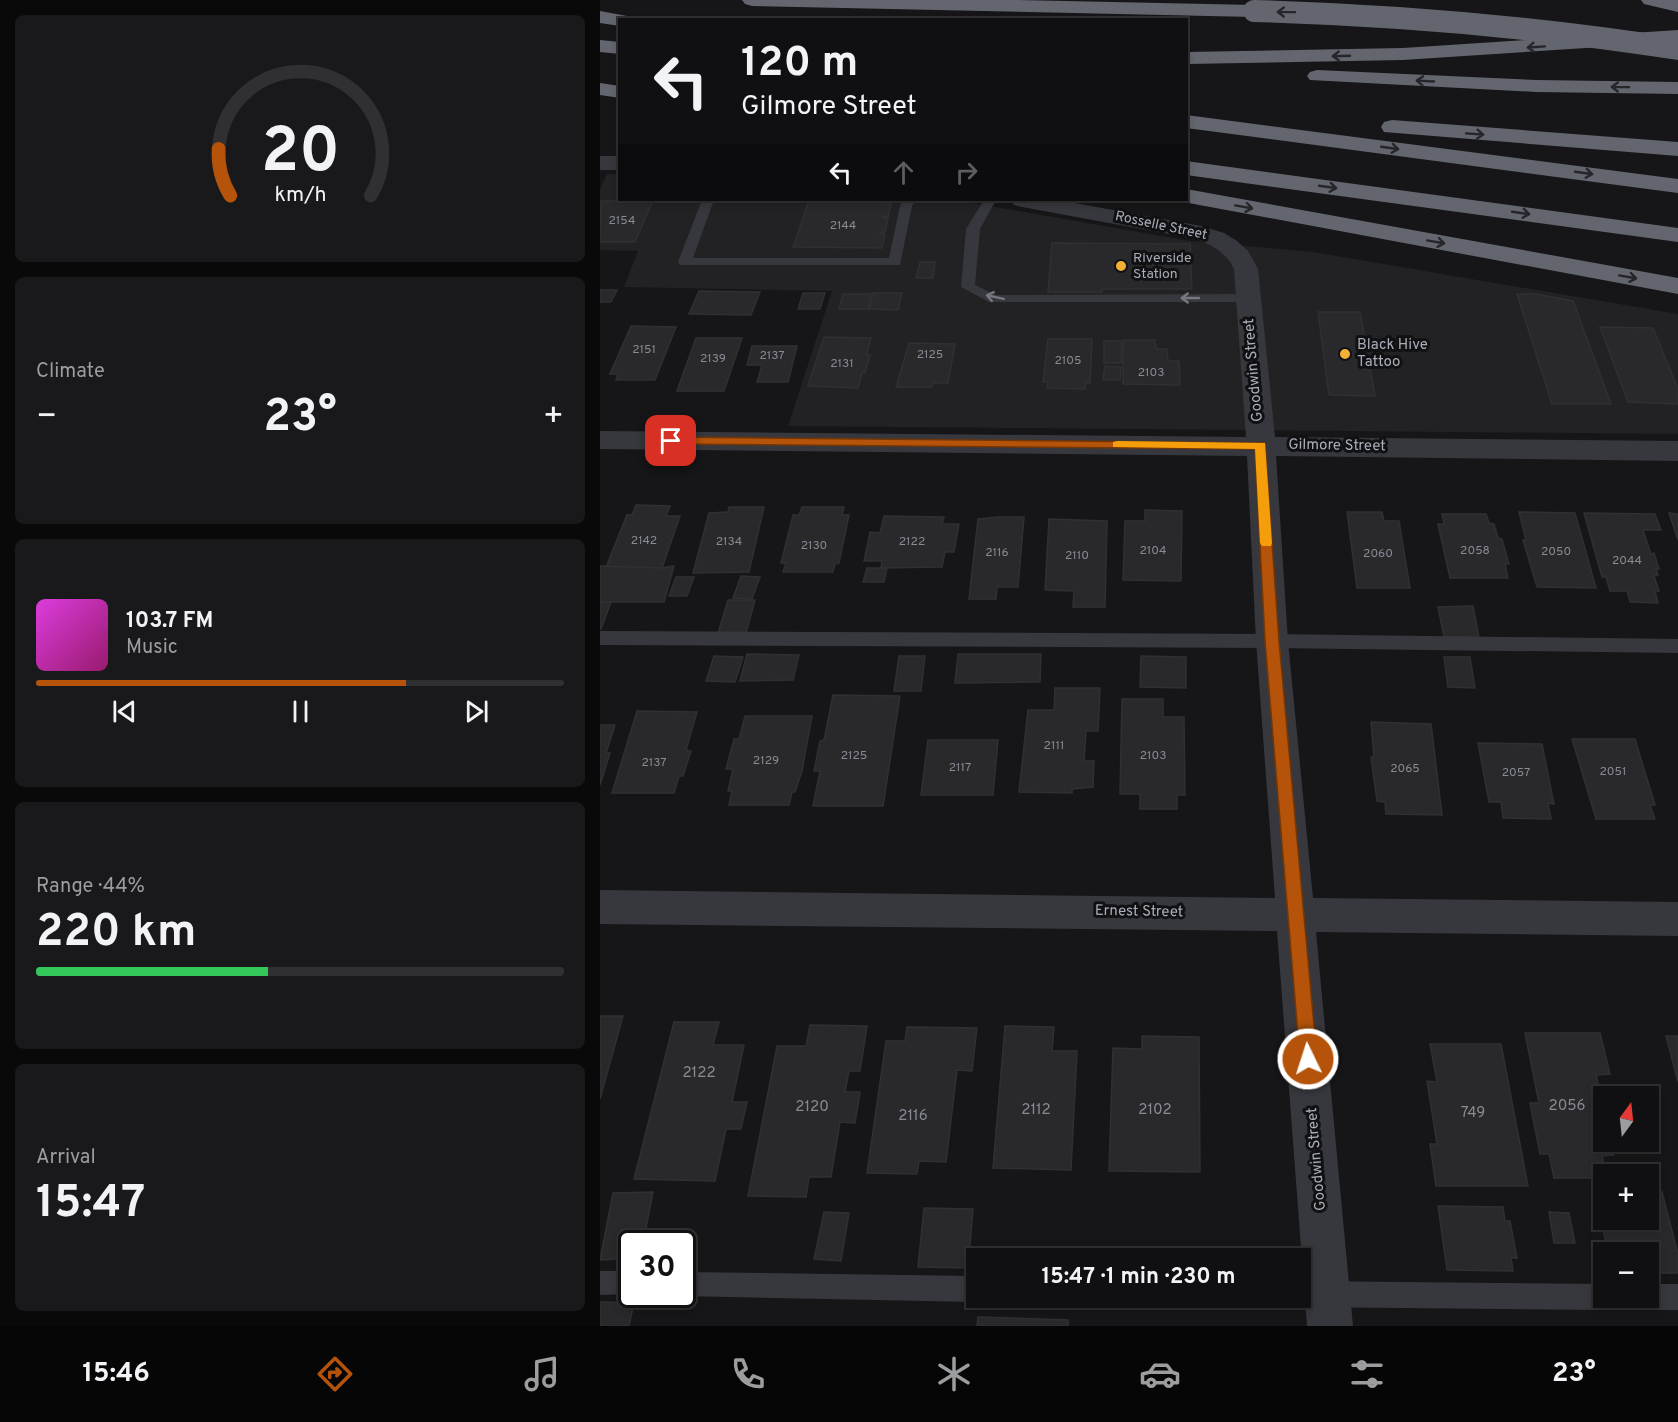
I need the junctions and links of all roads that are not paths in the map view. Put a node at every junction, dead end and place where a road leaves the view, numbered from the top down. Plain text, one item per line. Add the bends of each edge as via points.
1 (752, 0) edge
2 (1651, 0) edge
3 (1678, 6) edge
4 (600, 18) edge
5 (618, 20) edge
6 (1678, 36) edge
7 (600, 46) edge
8 (618, 48) edge
9 (1678, 49) edge
10 (1188, 58) edge
11 (1188, 68) edge
12 (1678, 87) edge
13 (1188, 111) edge
14 (1188, 121) edge
15 (1678, 149) edge
16 (600, 163) edge
17 (618, 163) edge
18 (1188, 168) edge
19 (1678, 186) edge
20 (1188, 196) edge
21 (708, 201) edge
22 (909, 201) edge
23 (989, 201) edge
24 (1028, 201) edge
25 (1678, 235) edge
26 (1228, 246) joint
27 (1678, 286) edge
28 (1248, 298) junction
29 (600, 440) edge
30 (1261, 446) junction
31 (1678, 451) edge
32 (600, 638) edge
33 (1272, 641) junction
34 (1678, 646) edge
35 (600, 907) edge
36 (1297, 914) junction
37 (1678, 919) edge
38 (600, 1283) edge
39 (618, 1283) edge
40 (696, 1284) edge
41 (966, 1289) edge
42 (1593, 1297) edge
43 (1659, 1297) edge
44 (1678, 1297) edge
45 (1319, 1305) edge

9 -> 1 highway, bridge via 1559,32 1371,15
2 - 3 highway
4 - 5 highway
6 -> 10 highway via 1403,54
7 - 8 highway
12 -> 11 highway via 1466,83
13 -> 15 highway
14 -> 19 highway
16 - 17 street
18 -> 25 highway
20 -> 27 highway
21 - 22 lane via 685,262 895,262
28 -> 23 lane via 994,299 968,287 973,229
24 - 26 street, Rosselle Street via 1189,230
26 - 28 street, Goodwin Street via 1243,262
28 - 30 street, Goodwin Street
29 - 30 street, Gilmore Street
30 - 31 street, Gilmore Street
30 - 33 street, Goodwin Street
32 - 33 lane
33 - 34 lane
33 - 36 street, Goodwin Street
35 - 36 street, Ernest Street
36 - 37 street, Ernest Street
36 - 45 street, Goodwin Street
38 - 39 lane
40 - 41 lane
42 - 45 lane
43 - 44 lane

